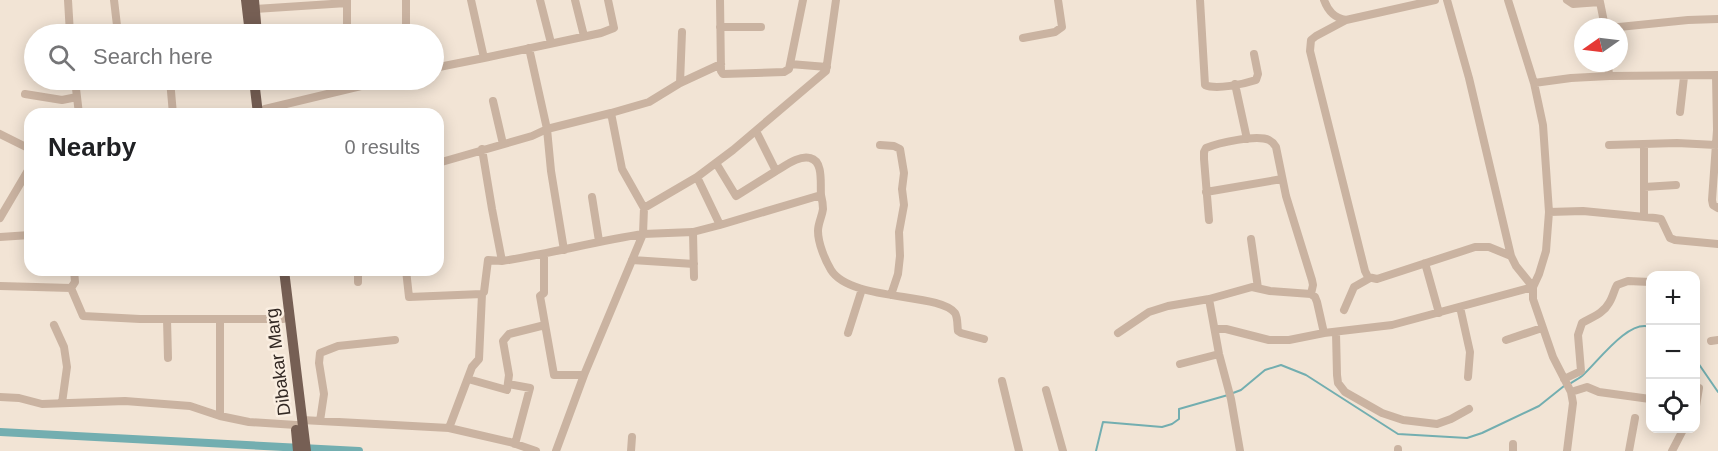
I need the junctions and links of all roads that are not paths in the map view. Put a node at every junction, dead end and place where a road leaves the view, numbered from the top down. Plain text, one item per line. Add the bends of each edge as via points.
1 (68, 0) edge
2 (114, 0) edge
3 (246, 0) edge
4 (406, 0) edge
5 (471, 0) edge
6 (540, 0) edge
7 (575, 0) edge
8 (608, 0) edge
9 (720, 0) edge
10 (803, 0) edge
11 (836, 0) edge
12 (1058, 0) edge
13 (1200, 0) edge
14 (1324, 0) edge
15 (1435, 0) edge
16 (1447, 0) edge
17 (1508, 0) edge
18 (1567, 0) edge
19 (347, 1) edge
20 (254, 4) edge
21 (1603, 18) edge
22 (1718, 19) edge
23 (1346, 20) junction
24 (69, 24) edge
25 (117, 24) edge
26 (249, 24) edge
27 (256, 24) edge
28 (346, 24) edge
29 (406, 24) dead end
30 (1628, 26) edge
31 (720, 27) junction
32 (761, 27) dead end
33 (682, 32) dead end
34 (584, 36) junction
35 (1023, 38) dead end
36 (551, 43) junction
37 (529, 48) junction
38 (1254, 54) dead end
39 (484, 58) junction
40 (721, 64) junction
41 (790, 64) junction
42 (444, 66) edge
43 (827, 67) junction
44 (1609, 72) edge
45 (1609, 76) junction
46 (1717, 76) edge
47 (1684, 77) junction
48 (680, 83) junction
49 (1534, 83) junction
50 (1236, 84) junction
51 (76, 90) edge
52 (171, 90) edge
53 (257, 90) edge
54 (262, 90) edge
55 (348, 90) edge
56 (25, 94) dead end
57 (77, 97) junction
58 (493, 101) dead end
59 (78, 108) edge
60 (172, 108) edge
61 (262, 108) edge
62 (263, 108) edge
63 (278, 108) edge
64 (1680, 112) dead end
65 (611, 113) junction
66 (548, 129) junction
67 (756, 131) junction
68 (0, 134) edge
69 (1247, 139) junction
70 (503, 144) junction
71 (880, 145) dead end
72 (1609, 145) dead end
73 (1644, 145) junction
74 (1716, 145) junction
75 (24, 146) edge
76 (482, 149) junction
77 (444, 161) edge
78 (717, 163) junction
79 (776, 171) junction
80 (24, 177) edge
81 (697, 177) junction
82 (1282, 179) junction
83 (1676, 185) dead end
84 (1644, 187) junction
85 (1206, 192) junction
86 (821, 195) junction
87 (592, 198) dead end
88 (644, 208) junction
89 (1718, 208) edge
90 (1549, 212) junction
91 (1644, 217) junction
92 (0, 218) edge
93 (1209, 220) dead end
94 (720, 225) junction
95 (693, 232) junction
96 (643, 234) junction
97 (24, 235) edge
98 (0, 237) edge
99 (1251, 238) dead end
100 (599, 241) junction
101 (1718, 244) edge
102 (564, 250) junction
103 (544, 255) junction
104 (1511, 256) junction
105 (632, 260) junction
106 (502, 261) junction
107 (1425, 263) junction
108 (694, 264) junction
109 (74, 276) edge
110 (279, 276) edge
111 (285, 276) edge
112 (358, 276) edge
113 (407, 276) edge
114 (694, 277) dead end
115 (1370, 278) junction
116 (358, 282) dead end
117 (1646, 282) edge
118 (0, 286) edge
119 (1533, 287) junction
120 (71, 288) junction
121 (1257, 288) junction
122 (862, 289) junction
123 (482, 294) junction
124 (1311, 294) junction
125 (891, 295) junction
126 (1209, 299) junction
127 (1460, 307) junction
128 (1344, 310) dead end
129 (1439, 313) junction
130 (167, 319) junction
131 (220, 320) junction
132 (283, 320) junction
133 (54, 325) dead end
134 (545, 325) junction
135 (1542, 328) junction
136 (1215, 329) junction
137 (848, 333) dead end
138 (1118, 333) dead end
139 (1324, 333) junction
140 (1336, 333) junction
141 (984, 339) dead end
142 (395, 340) dead end
143 (1506, 340) dead end
144 (1219, 354) junction
145 (168, 358) dead end
146 (1180, 364) dead end
147 (584, 375) junction
148 (1468, 377) dead end
149 (468, 379) junction
150 (1002, 381) dead end
151 (508, 384) junction
152 (1567, 386) junction
153 (1046, 390) dead end
154 (0, 397) edge
155 (1646, 398) edge
156 (62, 403) junction
157 (1469, 409) dead end
158 (220, 416) junction
159 (1635, 418) dead end
160 (320, 421) junction
161 (299, 422) junction
162 (450, 428) junction
163 (1682, 433) edge
164 (300, 437) junction
165 (632, 437) dead end
166 (515, 444) junction
167 (298, 451) edge
168 (306, 451) edge
169 (536, 451) edge
170 (556, 451) edge
171 (631, 451) edge
172 (1019, 451) edge
173 (1063, 451) edge
174 (1240, 451) edge
175 (1567, 451) edge
176 (1629, 451) edge
177 (1672, 451) edge

1 - 24 street
2 - 25 street
3 - 26 main road
4 - 29 street
5 - 39 street
6 - 36 street
7 - 34 street
8 - 34 street via 614,28
9 - 31 street
10 - 41 street
11 - 43 street
12 - 35 street via 1062,22 1059,31
13 - 50 street via 1205,85
14 - 23 street via 1331,14
15 - 23 street
16 - 104 street
17 - 49 street
18 - 21 street via 1573,4 1600,2
19 - 20 street
19 - 28 street
20 - 27 main road
22 - 30 street
23 - 115 street via 1311,40 1310,51 1365,271
31 - 32 street
31 - 40 street
33 - 48 street
34 - 36 street
36 - 37 street
37 - 39 street
37 - 66 street
38 - 50 street via 1257,77
39 - 42 street
40 - 41 street via 725,74 784,72
40 - 48 street
41 - 43 street
43 - 67 street
44 - 45 street
45 - 47 street
45 - 49 street
46 - 47 street
46 - 74 street
47 - 64 street
48 - 65 street via 648,102
49 - 90 street via 1543,125
50 - 69 street
51 - 57 street
52 - 60 street
53 - 61 main road
54 - 62 main road
55 - 63 street
56 - 57 street via 62,100
57 - 59 street
58 - 70 street
65 - 66 street
65 - 88 street via 622,169
66 - 70 street
66 - 102 street
67 - 78 street
67 - 79 street
68 - 75 street
69 - 82 street via 1268,139 1274,144
69 - 85 street via 1206,148
70 - 76 street
71 - 125 street via 900,149 904,173 900,256
72 - 73 street
73 - 74 street
73 - 84 street
74 - 89 street via 1712,200
76 - 77 street
76 - 106 street
78 - 79 street via 736,196
78 - 81 street
79 - 86 street via 795,161 815,161
80 - 92 street
81 - 88 street
81 - 94 street
82 - 85 street
82 - 124 street via 1312,280
83 - 84 street
84 - 91 street
85 - 93 street
86 - 94 street
86 - 122 street via 823,209 818,233 829,268 841,280
87 - 100 street
88 - 96 street
90 - 91 street
90 - 119 street via 1546,251
91 - 101 street via 1661,219 1670,238 1675,240
94 - 95 street
95 - 96 street
95 - 108 street
96 - 100 street
96 - 105 street
97 - 98 street
99 - 121 street
100 - 102 street
102 - 103 street
103 - 106 street
103 - 134 street via 540,296
104 - 107 street via 1489,247 1475,247
104 - 119 street
105 - 108 street
105 - 147 street
106 - 123 street via 489,260
107 - 115 street
107 - 129 street
108 - 114 street
109 - 120 street
110 - 132 main road, Dibakar Marg
111 - 161 main road, Dibakar Marg
112 - 116 street
113 - 123 street via 409,297
115 - 128 street via 1354,286
117 - 152 street via 1617,285 1604,310 1582,323 1578,335 1581,371
118 - 120 street
119 - 127 street
119 - 135 street
120 - 130 street via 83,316
121 - 124 street
121 - 126 street
122 - 125 street
122 - 137 street
123 - 149 street via 479,359
124 - 139 street via 1317,302
125 - 141 street via 938,303 955,314 958,331
126 - 136 street
126 - 138 street via 1149,312
127 - 129 street
127 - 148 street via 1470,351
129 - 140 street
130 - 131 street
130 - 145 street
131 - 132 street
131 - 158 street
132 - 161 main road, Dibakar Marg
133 - 156 street via 64,347 67,367
134 - 147 street via 554,375
134 - 151 street via 505,336 502,341
135 - 143 street
135 - 152 street
136 - 139 street via 1269,340
136 - 144 street
139 - 140 street
140 - 157 street via 1338,382 1354,398 1403,420 1437,424
142 - 160 street via 338,346 320,353 324,394
144 - 146 street
144 - 174 street
147 - 170 street
149 - 151 street via 507,390
149 - 162 street
150 - 172 street
151 - 166 street via 530,388
152 - 155 street
152 - 175 street via 1573,403
153 - 173 street
154 - 156 street
156 - 158 street via 125,401 190,406
158 - 161 street via 249,422
159 - 176 street
160 - 161 street
160 - 162 street
161 - 164 main road, Dibakar Marg
162 - 166 street
163 - 177 street
164 - 167 main road, Dibakar Marg
164 - 168 main road, Dibakar Marg
165 - 171 street
166 - 169 street

